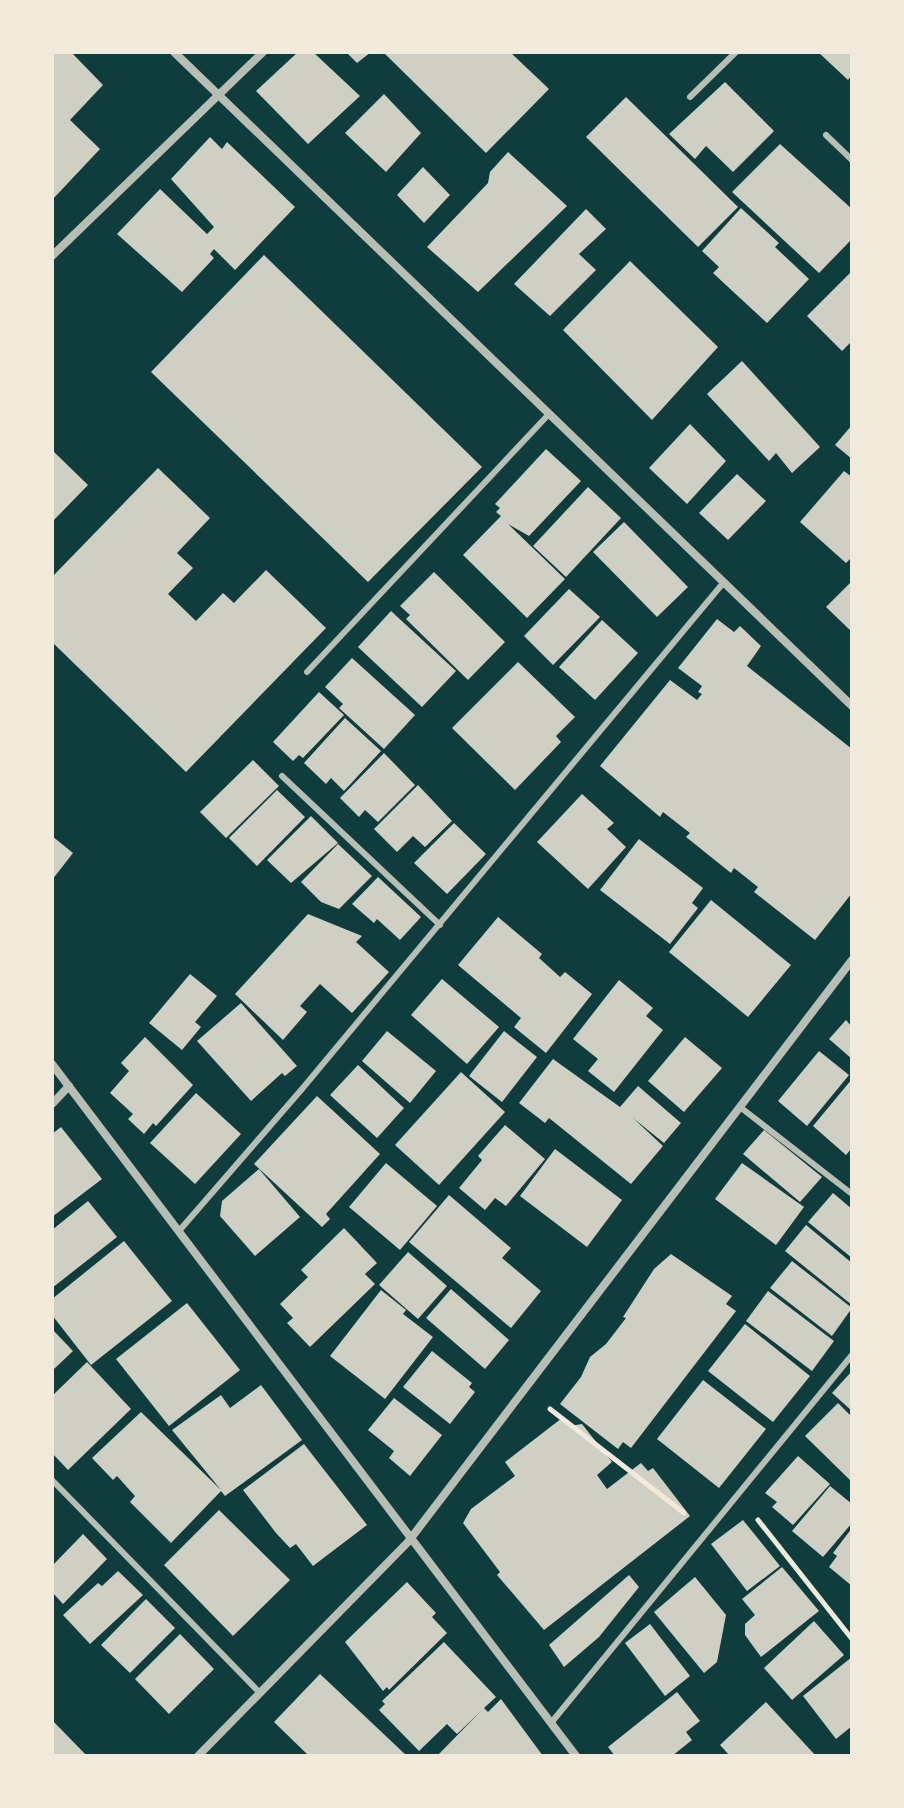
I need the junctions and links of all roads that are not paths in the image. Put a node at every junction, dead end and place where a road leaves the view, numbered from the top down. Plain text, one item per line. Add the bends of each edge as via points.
1 (174, 52) edge
2 (263, 52) edge
3 (736, 52) edge
4 (219, 95) junction
5 (690, 97) dead end
6 (826, 135) dead end
7 (852, 160) edge
8 (52, 256) edge
9 (549, 414) junction
10 (724, 582) junction
11 (307, 672) dead end
12 (852, 706) edge
13 (282, 776) dead end
14 (440, 925) junction
15 (852, 960) edge
16 (52, 1064) edge
17 (69, 1086) junction
18 (52, 1104) edge
19 (740, 1107) junction
20 (852, 1194) edge
21 (179, 1231) junction
22 (852, 1355) edge
23 (52, 1480) edge
24 (411, 1537) junction
25 (260, 1693) junction
26 (551, 1723) junction
27 (198, 1756) edge
28 (576, 1756) edge

1 - 4 street
2 - 4 street
3 - 5 lane
4 - 8 street
4 - 9 street
6 - 7 lane
9 - 10 street
9 - 11 lane
10 - 12 street
10 - 14 lane
13 - 14 lane
14 - 21 lane
15 - 19 street
16 - 17 street
17 - 18 street
17 - 21 street
19 - 20 lane
19 - 24 street
21 - 24 street
22 - 26 lane
23 - 25 lane
24 - 25 street
24 - 26 street
25 - 27 street
26 - 28 street

